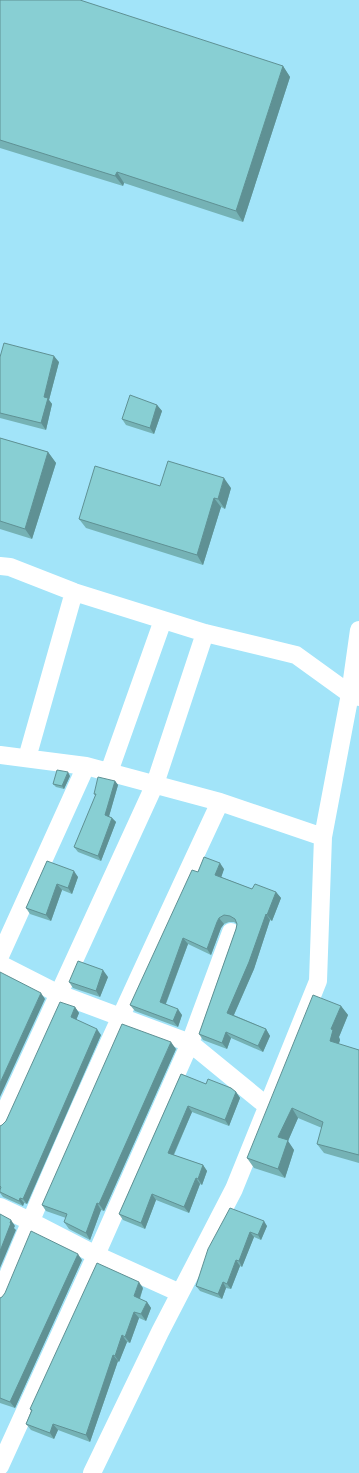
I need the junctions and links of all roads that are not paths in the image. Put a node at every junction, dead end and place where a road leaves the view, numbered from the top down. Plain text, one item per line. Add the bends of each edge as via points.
1 (0, 566) edge
2 (74, 592) junction
3 (163, 620) junction
4 (359, 630) edge
5 (205, 633) junction
6 (355, 695) edge
7 (0, 755) edge
8 (28, 758) junction
9 (86, 766) junction
10 (110, 772) junction
11 (155, 784) junction
12 (220, 802) junction
13 (323, 837) junction
14 (231, 932) dead end
15 (0, 956) edge
16 (0, 964) edge
17 (59, 994) junction
18 (120, 1016) junction
19 (190, 1043) junction
20 (267, 1106) junction
21 (0, 1122) edge
22 (0, 1207) edge
23 (30, 1221) junction
24 (96, 1255) junction
25 (180, 1293) junction
26 (0, 1295) edge
27 (0, 1466) edge
28 (92, 1473) edge

1 - 2 street via 10,567
2 - 3 street
2 - 8 street
3 - 5 street
3 - 10 street
4 - 6 street
5 - 6 street via 296,655
5 - 11 street
6 - 13 street
7 - 8 street
8 - 9 street
9 - 10 street
9 - 15 street
10 - 11 street
11 - 12 street
11 - 17 street
12 - 13 street
12 - 18 street
13 - 20 street via 318,981
14 - 19 street
16 - 17 street
17 - 18 street
17 - 21 street
18 - 19 street
18 - 23 street
19 - 20 street
19 - 24 street
20 - 25 street via 234,1189
22 - 23 street
23 - 24 street
23 - 26 street
24 - 25 street
24 - 27 street
25 - 28 street

